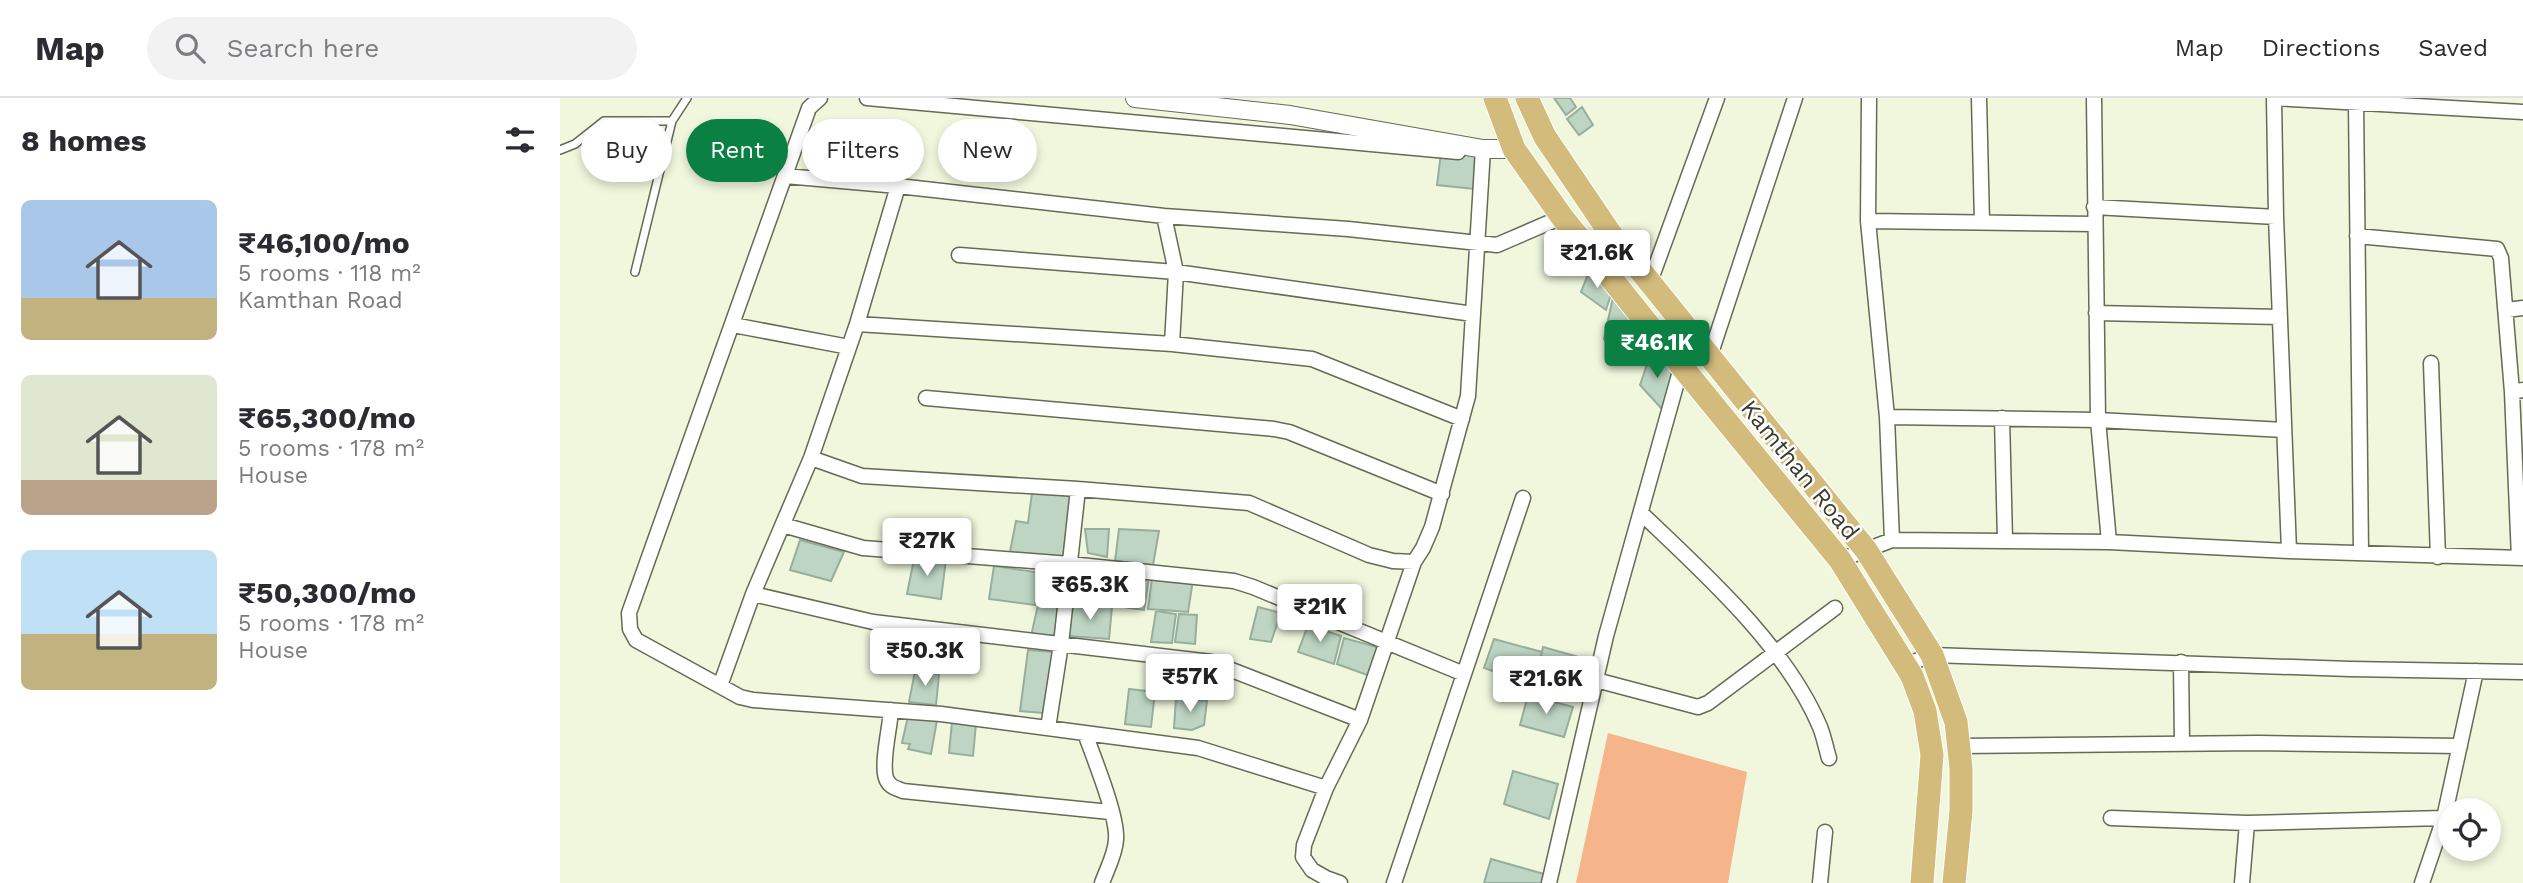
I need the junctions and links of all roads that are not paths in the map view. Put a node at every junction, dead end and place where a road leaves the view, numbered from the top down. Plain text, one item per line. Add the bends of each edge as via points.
1 (687, 98) edge
2 (820, 98) edge
3 (867, 98) edge
4 (1135, 98) edge
5 (1495, 98) edge
6 (1527, 98) edge
7 (1717, 98) edge
8 (1795, 98) edge
9 (1869, 98) edge
10 (1979, 98) edge
11 (2094, 98) edge
12 (2274, 98) edge
13 (2356, 103) junction
14 (2497, 104) edge
15 (2523, 112) edge
16 (672, 121) edge
17 (581, 139) edge
18 (1514, 149) junction
19 (560, 150) edge
20 (1483, 152) junction
21 (788, 168) edge
22 (788, 176) edge
23 (657, 182) edge
24 (783, 182) edge
25 (898, 186) junction
26 (2094, 207) junction
27 (1164, 216) junction
28 (1562, 217) junction
29 (2276, 217) junction
30 (1868, 221) junction
31 (1982, 222) junction
32 (2094, 224) junction
33 (2357, 236) junction
34 (1476, 243) junction
35 (959, 255) dead end
36 (635, 272) dead end
37 (1175, 272) junction
38 (1650, 282) junction
39 (2523, 308) edge
40 (2506, 310) junction
41 (2096, 313) junction
42 (1473, 314) junction
43 (2280, 317) junction
44 (857, 324) junction
45 (733, 325) junction
46 (1692, 332) junction
47 (1172, 344) junction
48 (849, 347) junction
49 (1710, 356) junction
50 (2431, 363) dead end
51 (1683, 368) junction
52 (2518, 391) edge
53 (926, 398) dead end
54 (1887, 417) junction
55 (2002, 418) junction
56 (1462, 419) junction
57 (2098, 420) junction
58 (2284, 430) junction
59 (811, 458) junction
60 (1078, 489) junction
61 (1442, 494) junction
62 (1523, 498) dead end
63 (1642, 513) junction
64 (783, 525) junction
65 (1892, 540) junction
66 (2005, 540) junction
67 (2109, 542) junction
68 (1866, 550) junction
69 (2289, 551) junction
70 (2361, 553) junction
71 (2438, 556) junction
72 (2521, 558) edge
73 (1840, 560) junction
74 (1413, 562) junction
75 (1070, 564) junction
76 (753, 594) junction
77 (1835, 608) dead end
78 (1387, 642) junction
79 (1062, 644) junction
80 (1775, 653) junction
81 (1932, 655) junction
82 (2181, 662) junction
83 (1905, 665) junction
84 (2476, 671) junction
85 (2523, 672) edge
86 (1464, 674) junction
87 (1595, 680) junction
88 (720, 686) junction
89 (891, 710) junction
90 (1360, 720) junction
91 (1048, 728) junction
92 (1085, 733) junction
93 (2182, 744) junction
94 (1959, 746) junction
95 (2460, 746) junction
96 (1829, 758) dead end
97 (1326, 789) junction
98 (2448, 798) edge
99 (1110, 812) junction
100 (2111, 818) dead end
101 (2438, 818) edge
102 (2247, 823) junction
103 (1825, 832) dead end
104 (2438, 836) edge
105 (1102, 883) edge
106 (1340, 883) edge
107 (1394, 883) edge
108 (1549, 883) edge
109 (1820, 883) edge
110 (1922, 883) edge
111 (1954, 883) edge
112 (2242, 883) edge
113 (2422, 883) edge

1 - 16 lane
2 - 21 street via 809,108
3 - 20 street
4 - 20 street via 1290,115
5 - 18 main road, Kamthan Road
6 - 38 main road, Kamthan Road via 1545,136 1610,233
7 - 38 street
8 - 49 street
9 - 30 street
10 - 31 street
11 - 26 street
12 - 13 street
12 - 29 street
13 - 14 street
13 - 33 street
14 - 15 street
17 - 19 lane
18 - 20 street
18 - 28 main road, Kamthan Road
20 - 34 street
22 - 25 street
23 - 36 lane
24 - 45 street
25 - 27 street
25 - 44 street
26 - 29 street
26 - 32 street
27 - 34 street
27 - 37 street
28 - 34 street via 1497,245
28 - 51 main road, Kamthan Road
29 - 43 street
30 - 31 street
30 - 54 street
31 - 32 street
32 - 41 street
33 - 40 street via 2497,249
33 - 70 street
34 - 42 street
35 - 37 street
37 - 42 street
37 - 47 street
38 - 46 main road, Kamthan Road
39 - 40 street
40 - 52 street
41 - 43 street
41 - 57 street
42 - 56 street via 1468,396
43 - 58 street
44 - 47 street
44 - 48 street
45 - 48 street
45 - 88 street via 629,613 629,629 636,640
46 - 49 main road, Kamthan Road
46 - 51 street
47 - 56 street via 1312,359
48 - 59 street
49 - 68 main road, Kamthan Road
50 - 71 street
51 - 63 street
51 - 73 main road, Kamthan Road
52 - 72 street
53 - 61 street via 1274,429
54 - 55 street
54 - 65 street
55 - 57 street
55 - 66 street
56 - 61 street
57 - 58 street
57 - 67 street
58 - 69 street
59 - 60 street via 862,476
59 - 64 street
60 - 74 street via 1249,503 1368,555
60 - 75 street
61 - 74 street via 1423,548
62 - 86 street
63 - 80 street via 1705,574
63 - 87 street
64 - 75 street via 863,548
64 - 76 street
65 - 66 street
65 - 68 street
66 - 67 street
67 - 69 street
68 - 73 street
68 - 81 main road, Kamthan Road
69 - 70 street
70 - 71 street
71 - 72 street
73 - 83 main road, Kamthan Road
74 - 78 street
75 - 78 street via 1234,581
75 - 79 street
76 - 79 street via 873,622
76 - 88 street
77 - 80 street
78 - 86 street
78 - 90 street
79 - 90 street via 1211,662
79 - 91 street
80 - 87 street via 1698,707
80 - 96 street via 1820,727
81 - 82 street
81 - 83 street
81 - 94 main road, Kamthan Road via 1956,722
82 - 84 street
82 - 93 street
83 - 110 main road, Kamthan Road via 1925,711 1932,755
84 - 85 street
84 - 95 street
86 - 107 street
87 - 108 street
88 - 89 street via 740,697 764,702
89 - 91 street
89 - 99 street via 886,778 892,787
90 - 97 street
91 - 92 street
92 - 97 street via 1198,748
92 - 99 street
93 - 94 street
93 - 95 street
94 - 111 main road, Kamthan Road via 1961,811
95 - 98 street
97 - 106 street via 1303,857 1312,870
99 - 105 street via 1115,850
100 - 102 street
101 - 102 street
102 - 112 street
103 - 109 street
104 - 113 street

